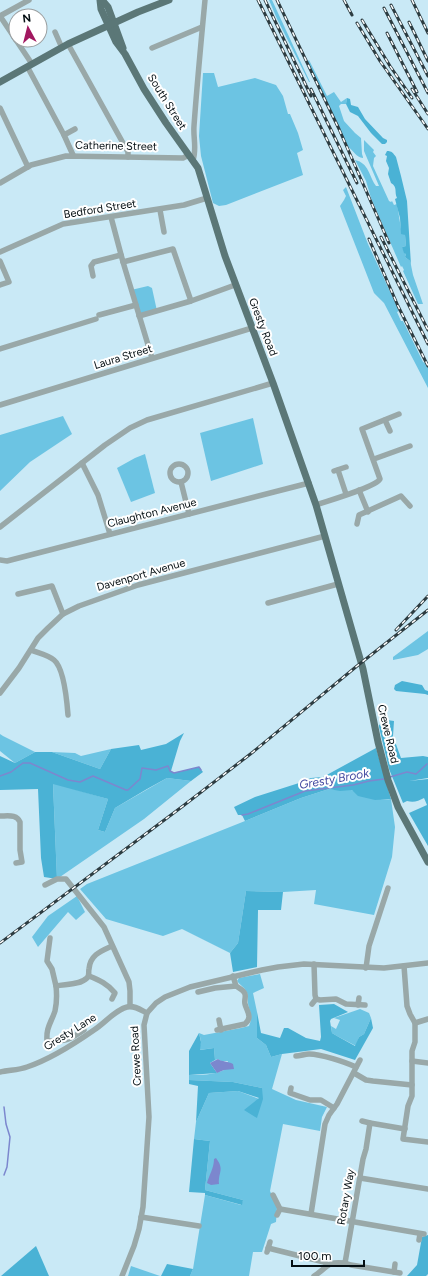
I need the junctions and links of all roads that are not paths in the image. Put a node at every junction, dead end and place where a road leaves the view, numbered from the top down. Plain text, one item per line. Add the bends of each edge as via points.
1 (28, 0) edge
2 (101, 0) edge
3 (169, 0) edge
4 (205, 0) edge
5 (19, 2) edge
6 (0, 16) edge
7 (111, 24) junction
8 (202, 27) junction
9 (8, 28) edge
10 (56, 32) dead end
11 (65, 46) junction
12 (20, 48) edge
13 (152, 48) dead end
14 (30, 66) junction
15 (0, 82) edge
16 (0, 108) edge
17 (75, 129) dead end
18 (64, 135) junction
19 (73, 155) junction
20 (128, 157) junction
21 (191, 158) junction
22 (28, 167) junction
23 (0, 183) edge
24 (207, 198) junction
25 (160, 210) junction
26 (112, 217) junction
27 (164, 232) dead end
28 (0, 252) edge
29 (121, 255) junction
30 (0, 261) edge
31 (123, 262) junction
32 (93, 276) dead end
33 (0, 285) edge
34 (235, 285) junction
35 (190, 301) junction
36 (136, 305) junction
37 (139, 316) junction
38 (252, 328) junction
39 (0, 349) edge
40 (152, 358) junction
41 (273, 383) junction
42 (0, 405) edge
43 (399, 414) dead end
44 (385, 420) junction
45 (390, 431) dead end
46 (410, 446) dead end
47 (374, 459) junction
48 (82, 463) junction
49 (346, 467) dead end
50 (181, 482) dead end
51 (309, 483) junction
52 (359, 490) junction
53 (346, 494) junction
54 (316, 505) junction
55 (410, 506) dead end
56 (368, 512) junction
57 (189, 514) junction
58 (357, 524) dead end
59 (0, 527) edge
60 (110, 534) junction
61 (325, 536) junction
62 (0, 560) edge
63 (338, 584) junction
64 (18, 594) dead end
65 (268, 604) dead end
66 (63, 614) junction
67 (31, 650) junction
68 (359, 656) joint
69 (0, 693) edge
70 (68, 715) dead end
71 (0, 816) edge
72 (428, 862) edge
73 (16, 863) dead end
74 (45, 885) dead end
75 (388, 888) dead end
76 (50, 938) dead end
77 (112, 946) junction
78 (428, 963) edge
79 (314, 964) junction
80 (404, 966) junction
81 (366, 968) junction
82 (89, 976) junction
83 (233, 976) junction
84 (56, 986) junction
85 (236, 986) junction
86 (198, 992) dead end
87 (359, 998) dead end
88 (112, 999) dead end
89 (316, 999) junction
90 (312, 1004) dead end
91 (358, 1004) junction
92 (365, 1005) dead end
93 (130, 1006) junction
94 (147, 1013) junction
95 (428, 1019) edge
96 (219, 1020) dead end
97 (415, 1023) junction
98 (84, 1030) dead end
99 (360, 1060) dead end
100 (412, 1061) junction
101 (303, 1062) dead end
102 (428, 1063) edge
103 (355, 1070) junction
104 (0, 1072) edge
105 (412, 1085) junction
106 (291, 1088) dead end
107 (334, 1108) junction
108 (362, 1121) dead end
109 (370, 1123) junction
110 (405, 1129) junction
111 (428, 1142) edge
112 (360, 1178) junction
113 (428, 1189) edge
114 (273, 1195) dead end
115 (311, 1214) junction
116 (141, 1217) junction
117 (353, 1221) junction
118 (199, 1226) dead end
119 (419, 1240) dead end
120 (268, 1247) dead end
121 (345, 1263) junction
122 (395, 1264) dead end
123 (328, 1265) junction
124 (317, 1275) edge
125 (122, 1276) edge

1 - 5 street
2 - 7 main road, South Street via 102,10
3 - 7 main road
4 - 8 street, Gresty Road
5 - 6 street
6 - 9 street
7 - 11 main road
7 - 21 main road, South Street via 116,42 144,89
8 - 13 street
8 - 21 street, Gresty Road via 194,129 195,155
10 - 11 street
11 - 14 main road
11 - 20 street via 128,152
12 - 14 street
14 - 15 main road
14 - 18 street
16 - 22 street
17 - 18 street
18 - 19 street
19 - 20 street, Catherine Street
19 - 22 street, Catherine Street
20 - 21 street, Catherine Street
21 - 24 main road, Gresty Road via 198,168
22 - 23 street, Catherine Street
24 - 25 street, Bedford Street
24 - 34 main road, Gresty Road
25 - 26 street, Bedford Street
25 - 27 street
26 - 28 street, Bedford Street via 63,224
26 - 29 street
29 - 31 street
29 - 32 street via 94,262 91,266
30 - 33 street via 9,282
31 - 35 street via 173,249
31 - 36 street
34 - 35 street
34 - 38 main road, Gresty Road
35 - 37 street
36 - 37 street
36 - 39 street
37 - 40 street
38 - 40 street, Laura Street
38 - 41 main road, Gresty Road
40 - 42 street, Laura Street
41 - 48 street via 130,428
41 - 51 main road, Gresty Road
43 - 44 street
44 - 45 street
44 - 47 street via 362,429
46 - 47 street
47 - 52 street via 380,479
48 - 59 street
48 - 60 street via 98,495
49 - 53 street via 336,471
50 - 57 street
51 - 54 main road, Gresty Road
51 - 57 street, Claughton Avenue
52 - 53 street
52 - 56 street
53 - 54 street
54 - 61 main road, Gresty Road
55 - 56 street via 401,496
56 - 58 street via 359,515
57 - 60 street, Claughton Avenue
60 - 62 street, Claughton Avenue via 7,561
61 - 63 main road, Gresty Road
61 - 66 street, Davenport Avenue via 138,585
63 - 65 street
63 - 68 main road, Gresty Road
64 - 66 street via 52,586
66 - 67 street, Davenport Avenue via 43,633
67 - 69 street, Davenport Avenue
67 - 70 street via 59,665
68 - 72 main road, Crewe Road via 387,778 402,814
71 - 73 street via 14,816 20,821 20,850 25,862
74 - 77 street via 66,879 104,927
75 - 81 street via 369,946
76 - 84 street via 47,961
77 - 82 street via 93,956
77 - 93 street via 129,982
78 - 80 street, Crewe Road
79 - 81 street, Crewe Road
79 - 83 street, Crewe Road via 278,967
79 - 89 street
80 - 81 street, Crewe Road
80 - 97 street via 407,1006
82 - 84 street via 78,982
82 - 88 street via 111,988 115,993
83 - 85 street
83 - 94 street, Crewe Road via 173,994
84 - 98 street via 58,998 46,1033 47,1041 71,1039
85 - 86 street
85 - 96 street via 245,995 249,1018 246,1024 219,1030
87 - 91 street
89 - 90 street
89 - 91 street via 336,999 346,1004
91 - 92 street
93 - 94 street
93 - 104 street, Gresty Lane via 121,1009 96,1029 44,1060 26,1067
94 - 116 street, Crewe Road via 144,1030 149,1117
95 - 97 street
97 - 100 street
99 - 103 street
100 - 102 street
100 - 105 street
101 - 103 street via 299,1056 310,1054 348,1063
103 - 105 street via 366,1080
103 - 107 street
105 - 110 street
106 - 107 street via 290,1093 310,1100 321,1100
107 - 115 street via 325,1124
108 - 109 street
109 - 110 street
109 - 112 street, Rotary Way
110 - 111 street via 403,1139
112 - 113 street
112 - 117 street, Rotary Way
114 - 115 street via 279,1212
115 - 117 street
116 - 118 street
116 - 125 street, Crewe Road via 134,1246
117 - 119 street via 422,1234
117 - 121 street, Rotary Way
120 - 123 street
121 - 122 street via 397,1273
121 - 123 street via 334,1262
123 - 124 street

